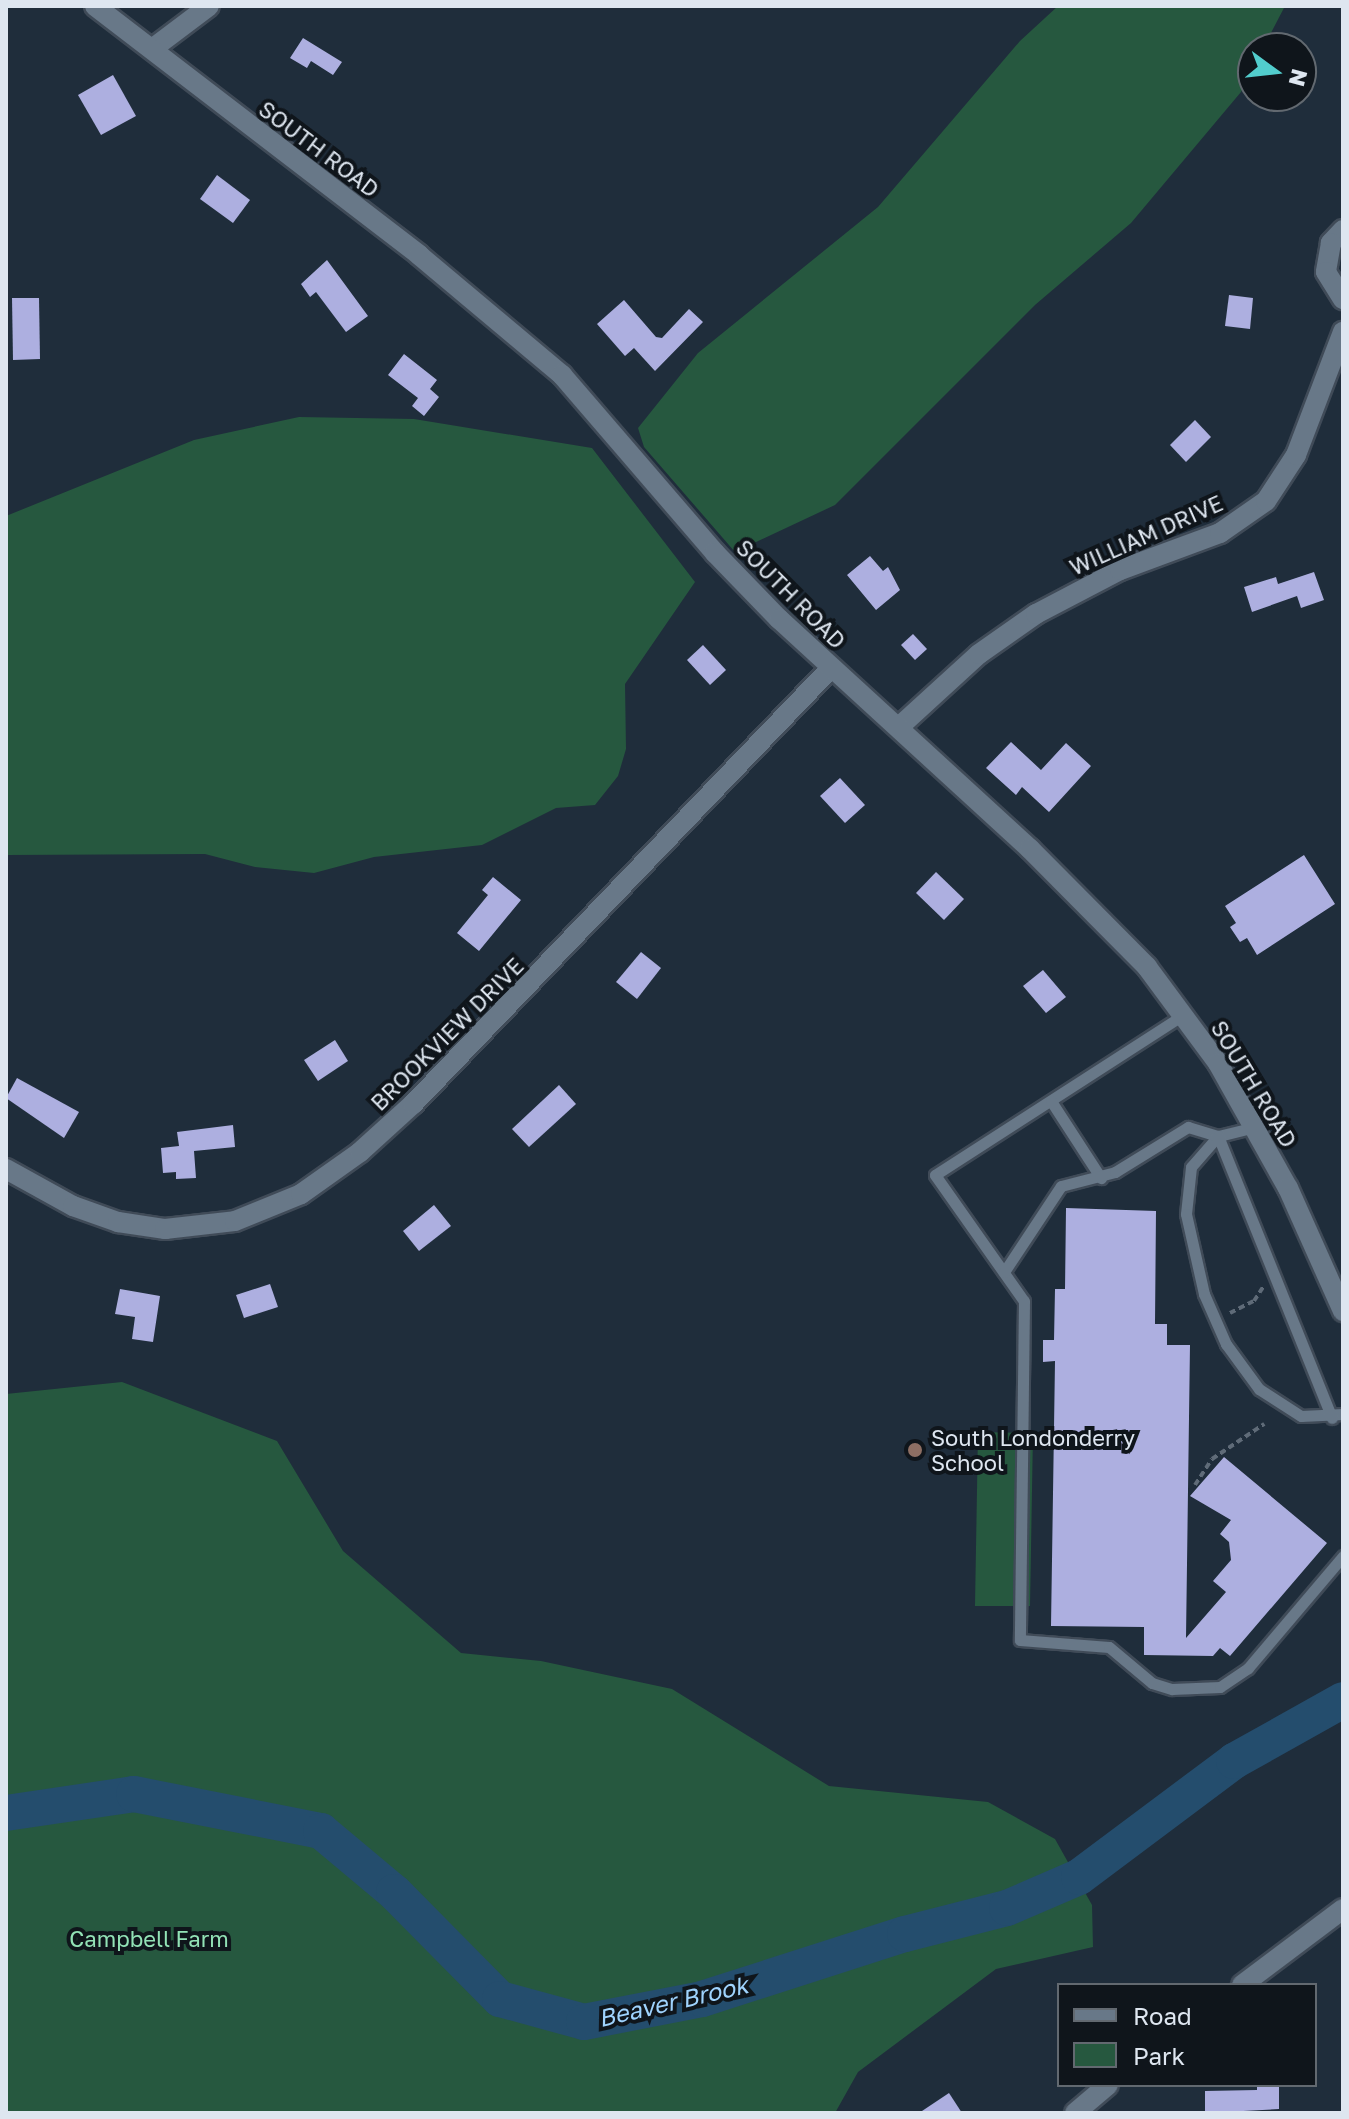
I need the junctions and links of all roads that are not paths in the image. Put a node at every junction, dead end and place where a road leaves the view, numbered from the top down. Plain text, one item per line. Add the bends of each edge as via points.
1 (95, 6) edge
2 (209, 6) edge
3 (152, 49) junction
4 (1343, 230) edge
5 (1343, 299) edge
6 (1343, 332) edge
7 (831, 668) junction
8 (899, 727) junction
9 (1183, 1015) junction
10 (1051, 1101) junction
11 (1255, 1127) junction
12 (1218, 1136) junction
13 (6, 1169) edge
14 (1101, 1178) junction
15 (1004, 1272) junction
16 (1343, 1311) edge
17 (1337, 1416) edge
18 (1343, 1556) edge
19 (1343, 1909) edge
20 (1245, 1983) edge
21 (1106, 2087) edge
22 (1075, 2113) edge

1 - 3 street, SOUTH ROAD
2 - 3 street
3 - 7 street, SOUTH ROAD via 431,264 562,375 715,553
4 - 5 street via 1331,243 1326,272
6 - 8 street, WILLIAM DRIVE via 1296,455 1266,501 1220,533 1120,570 1036,614 979,654
7 - 8 street, SOUTH ROAD
7 - 13 street, BROOKVIEW DRIVE via 435,1082 360,1152 301,1194 235,1221 165,1229 118,1222 73,1206
8 - 9 street, SOUTH ROAD via 1147,967
9 - 10 lane
9 - 11 street, SOUTH ROAD
10 - 14 lane
10 - 15 lane via 935,1175
11 - 12 lane
11 - 16 street, SOUTH ROAD
12 - 14 lane via 1188,1127 1176,1131
12 - 17 lane
12 - 17 lane via 1199,1152 1186,1188 1190,1237 1213,1318 1240,1366 1279,1406 1301,1416
14 - 15 lane via 1061,1186
15 - 18 lane via 1024,1301 1027,1348 1020,1640 1109,1647 1152,1683 1172,1689 1220,1687 1248,1668
19 - 20 street
21 - 22 street

